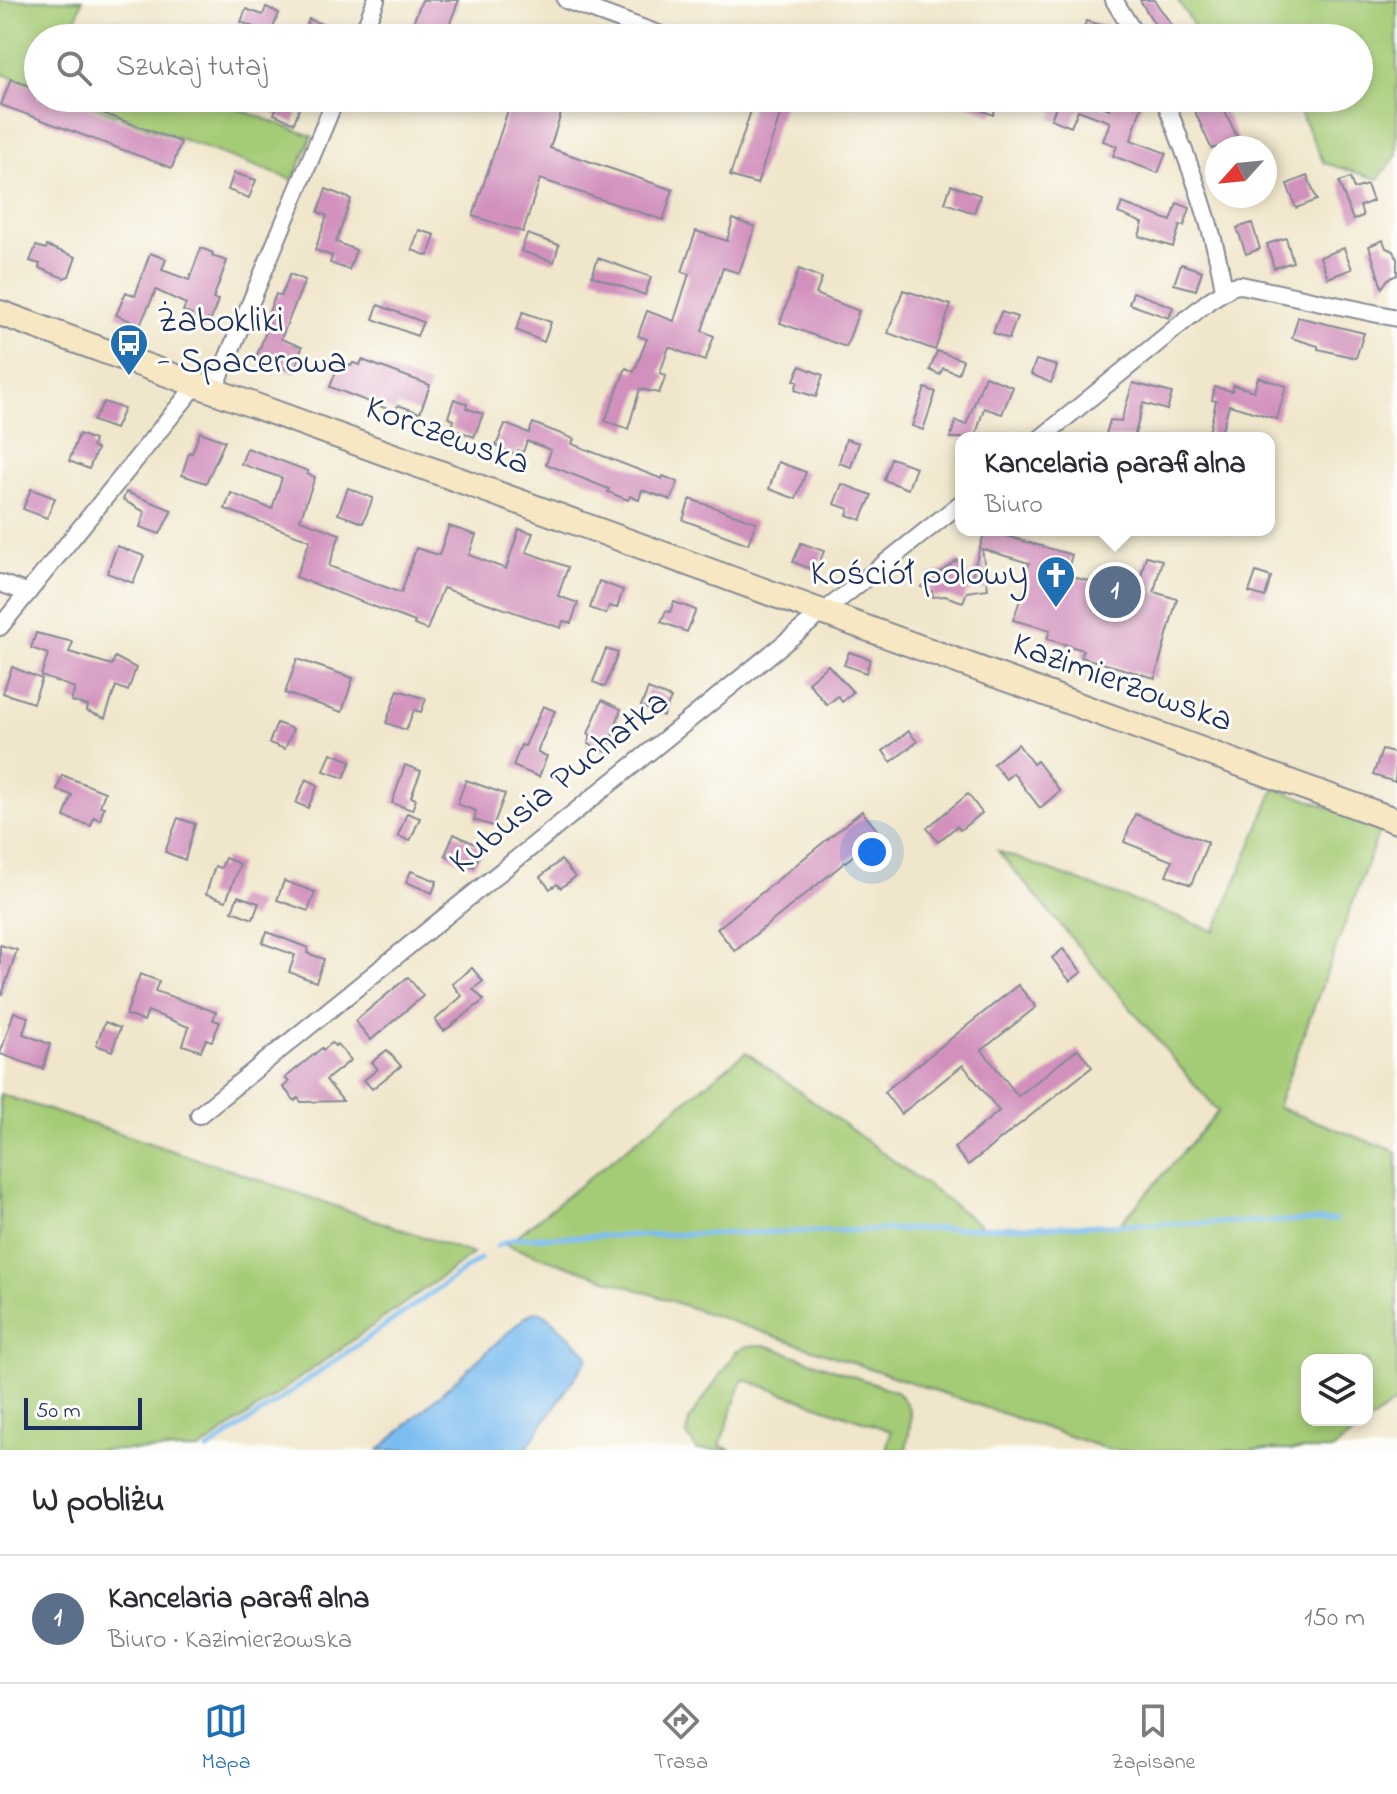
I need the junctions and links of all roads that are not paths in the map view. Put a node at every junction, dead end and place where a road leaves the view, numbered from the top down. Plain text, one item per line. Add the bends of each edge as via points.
1 (376, 0) edge
2 (566, 0) edge
3 (1114, 0) edge
4 (367, 24) edge
5 (631, 24) edge
6 (1129, 24) edge
7 (330, 112) edge
8 (1169, 112) edge
9 (1224, 290) junction
10 (0, 313) edge
11 (1397, 318) edge
12 (206, 387) junction
13 (1048, 432) edge
14 (955, 508) edge
15 (0, 583) edge
16 (28, 593) junction
17 (824, 613) junction
18 (0, 627) edge
19 (1397, 821) edge
20 (199, 1115) dead end

1 - 4 street
2 - 5 street
3 - 6 street
7 - 12 street
8 - 9 street via 1197,183
9 - 11 street via 1241,285
9 - 13 street
10 - 12 street, Korczewska
12 - 16 street
12 - 17 street, Korczewska
14 - 17 street, Kubusia Puchatka
15 - 16 street
16 - 18 street
17 - 19 street, Kazimierzowska
17 - 20 street, Kubusia Puchatka

